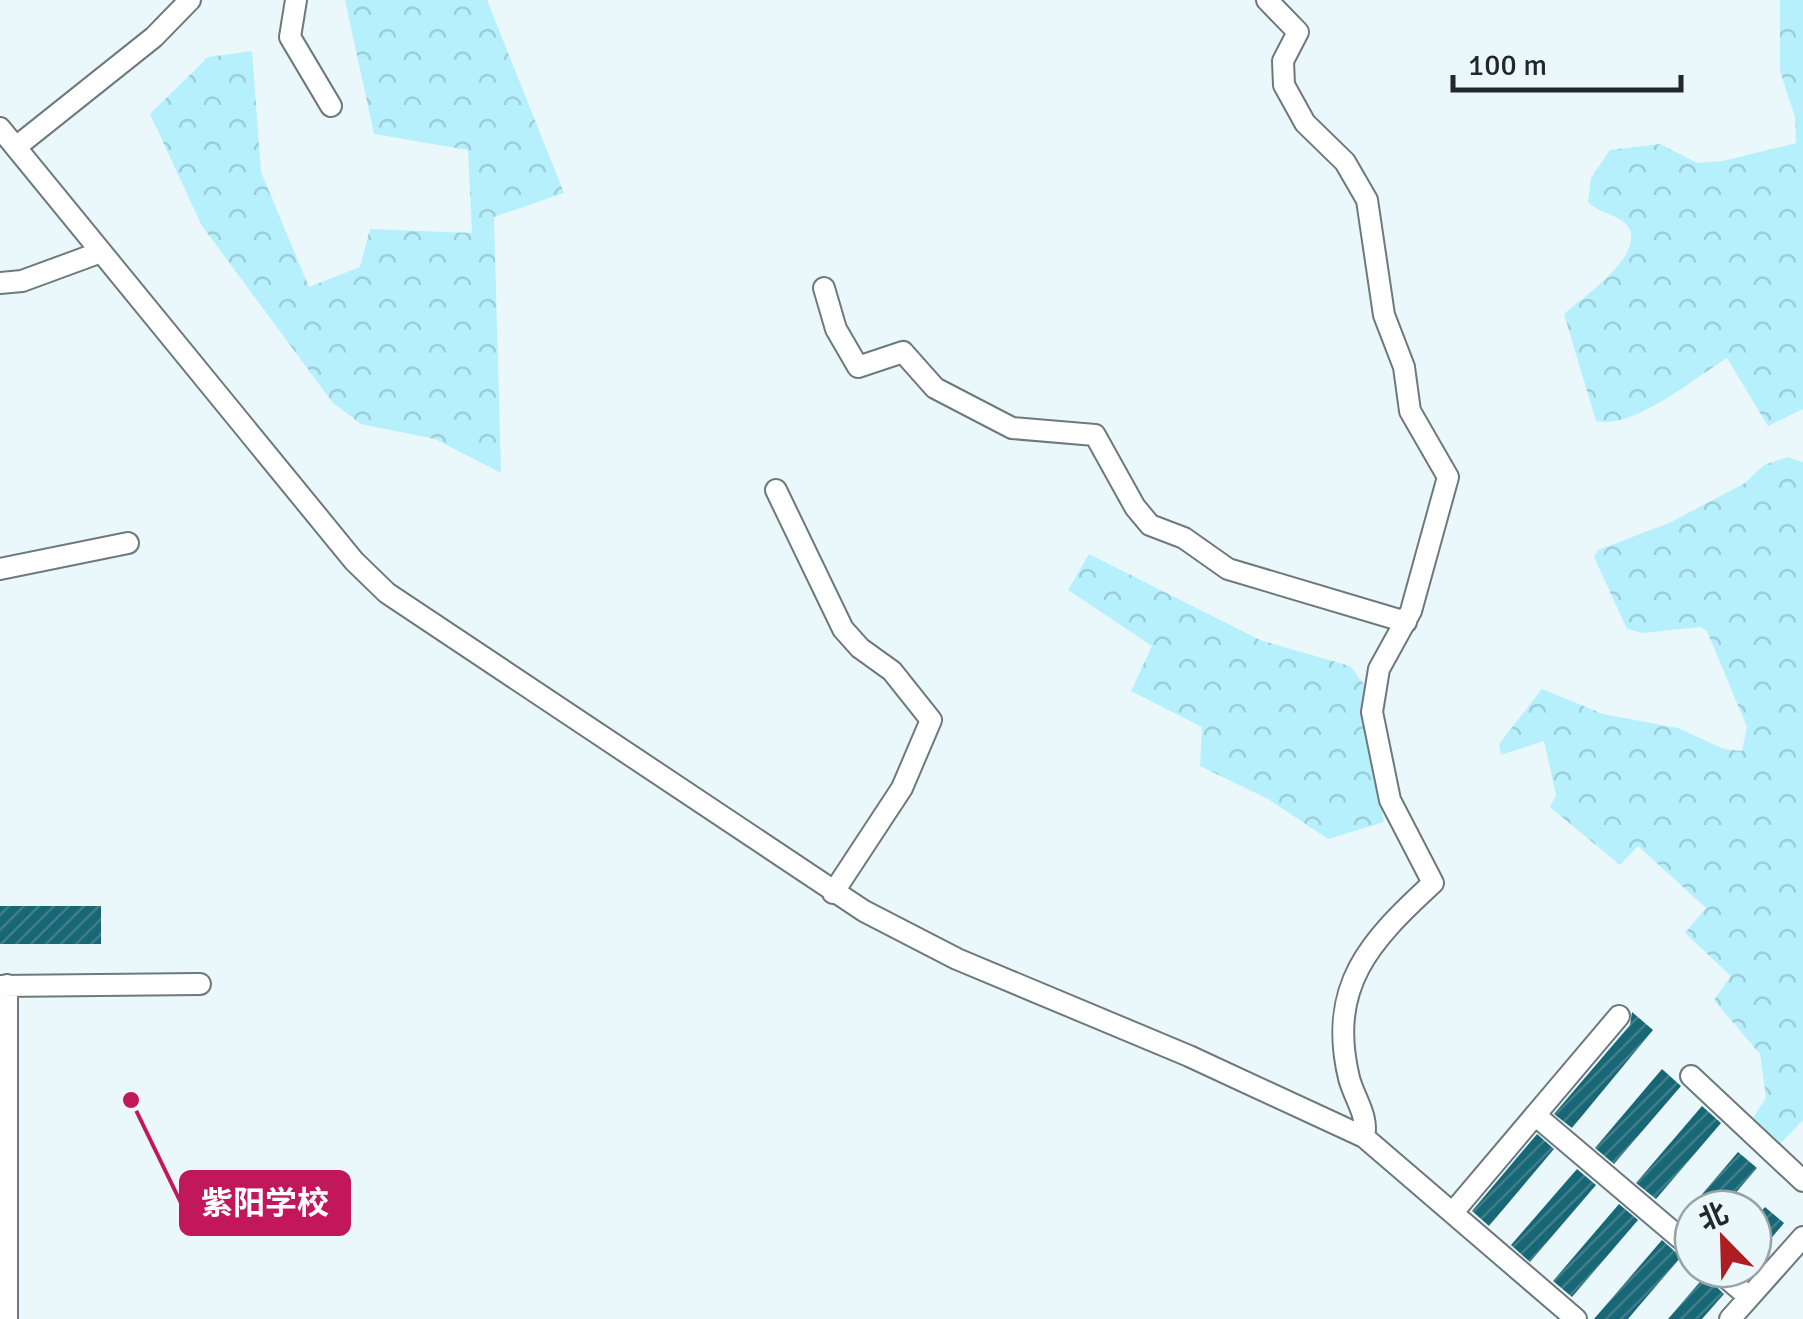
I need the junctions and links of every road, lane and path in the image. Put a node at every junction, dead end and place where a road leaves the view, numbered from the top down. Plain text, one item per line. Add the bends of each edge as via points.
1 (190, 0) edge
2 (296, 0) edge
3 (1267, 0) edge
4 (331, 106) dead end
5 (0, 128) edge
6 (16, 148) junction
7 (101, 252) junction
8 (0, 283) edge
9 (824, 288) dead end
10 (776, 490) dead end
11 (128, 543) dead end
12 (0, 569) edge
13 (1406, 622) junction
14 (834, 893) junction
15 (200, 984) dead end
16 (3, 986) edge
17 (1619, 1016) dead end
18 (1690, 1076) dead end
19 (1535, 1115) junction
20 (1364, 1136) junction
21 (1803, 1181) edge
22 (1454, 1211) junction
23 (1673, 1232) edge
24 (1803, 1237) edge
25 (1740, 1289) edge
26 (1749, 1297) junction
27 (7, 1319) edge
28 (1576, 1319) edge
29 (1730, 1319) edge

1 - 6 street
2 - 4 street via 290,37
3 - 13 street via 1298,32 1284,61 1288,95 1305,123 1345,162 1367,200 1384,315 1404,367 1410,411 1448,477
5 - 6 street
6 - 7 street
7 - 8 street
7 - 14 street via 386,593
9 - 13 street via 858,368 903,352 935,388 1012,428 1095,435 1150,525 1184,538 1228,569
10 - 14 street via 843,629 892,671 932,720 902,788
11 - 12 street
13 - 20 street via 1379,669 1372,712 1390,800 1433,883 1366,952 1348,990 1344,1039 1367,1123
14 - 20 street via 957,959
15 - 16 street
16 - 27 street
17 - 19 street
18 - 21 street
19 - 22 street
19 - 23 street
20 - 22 street
22 - 28 street
24 - 26 street
25 - 26 street
26 - 29 street

